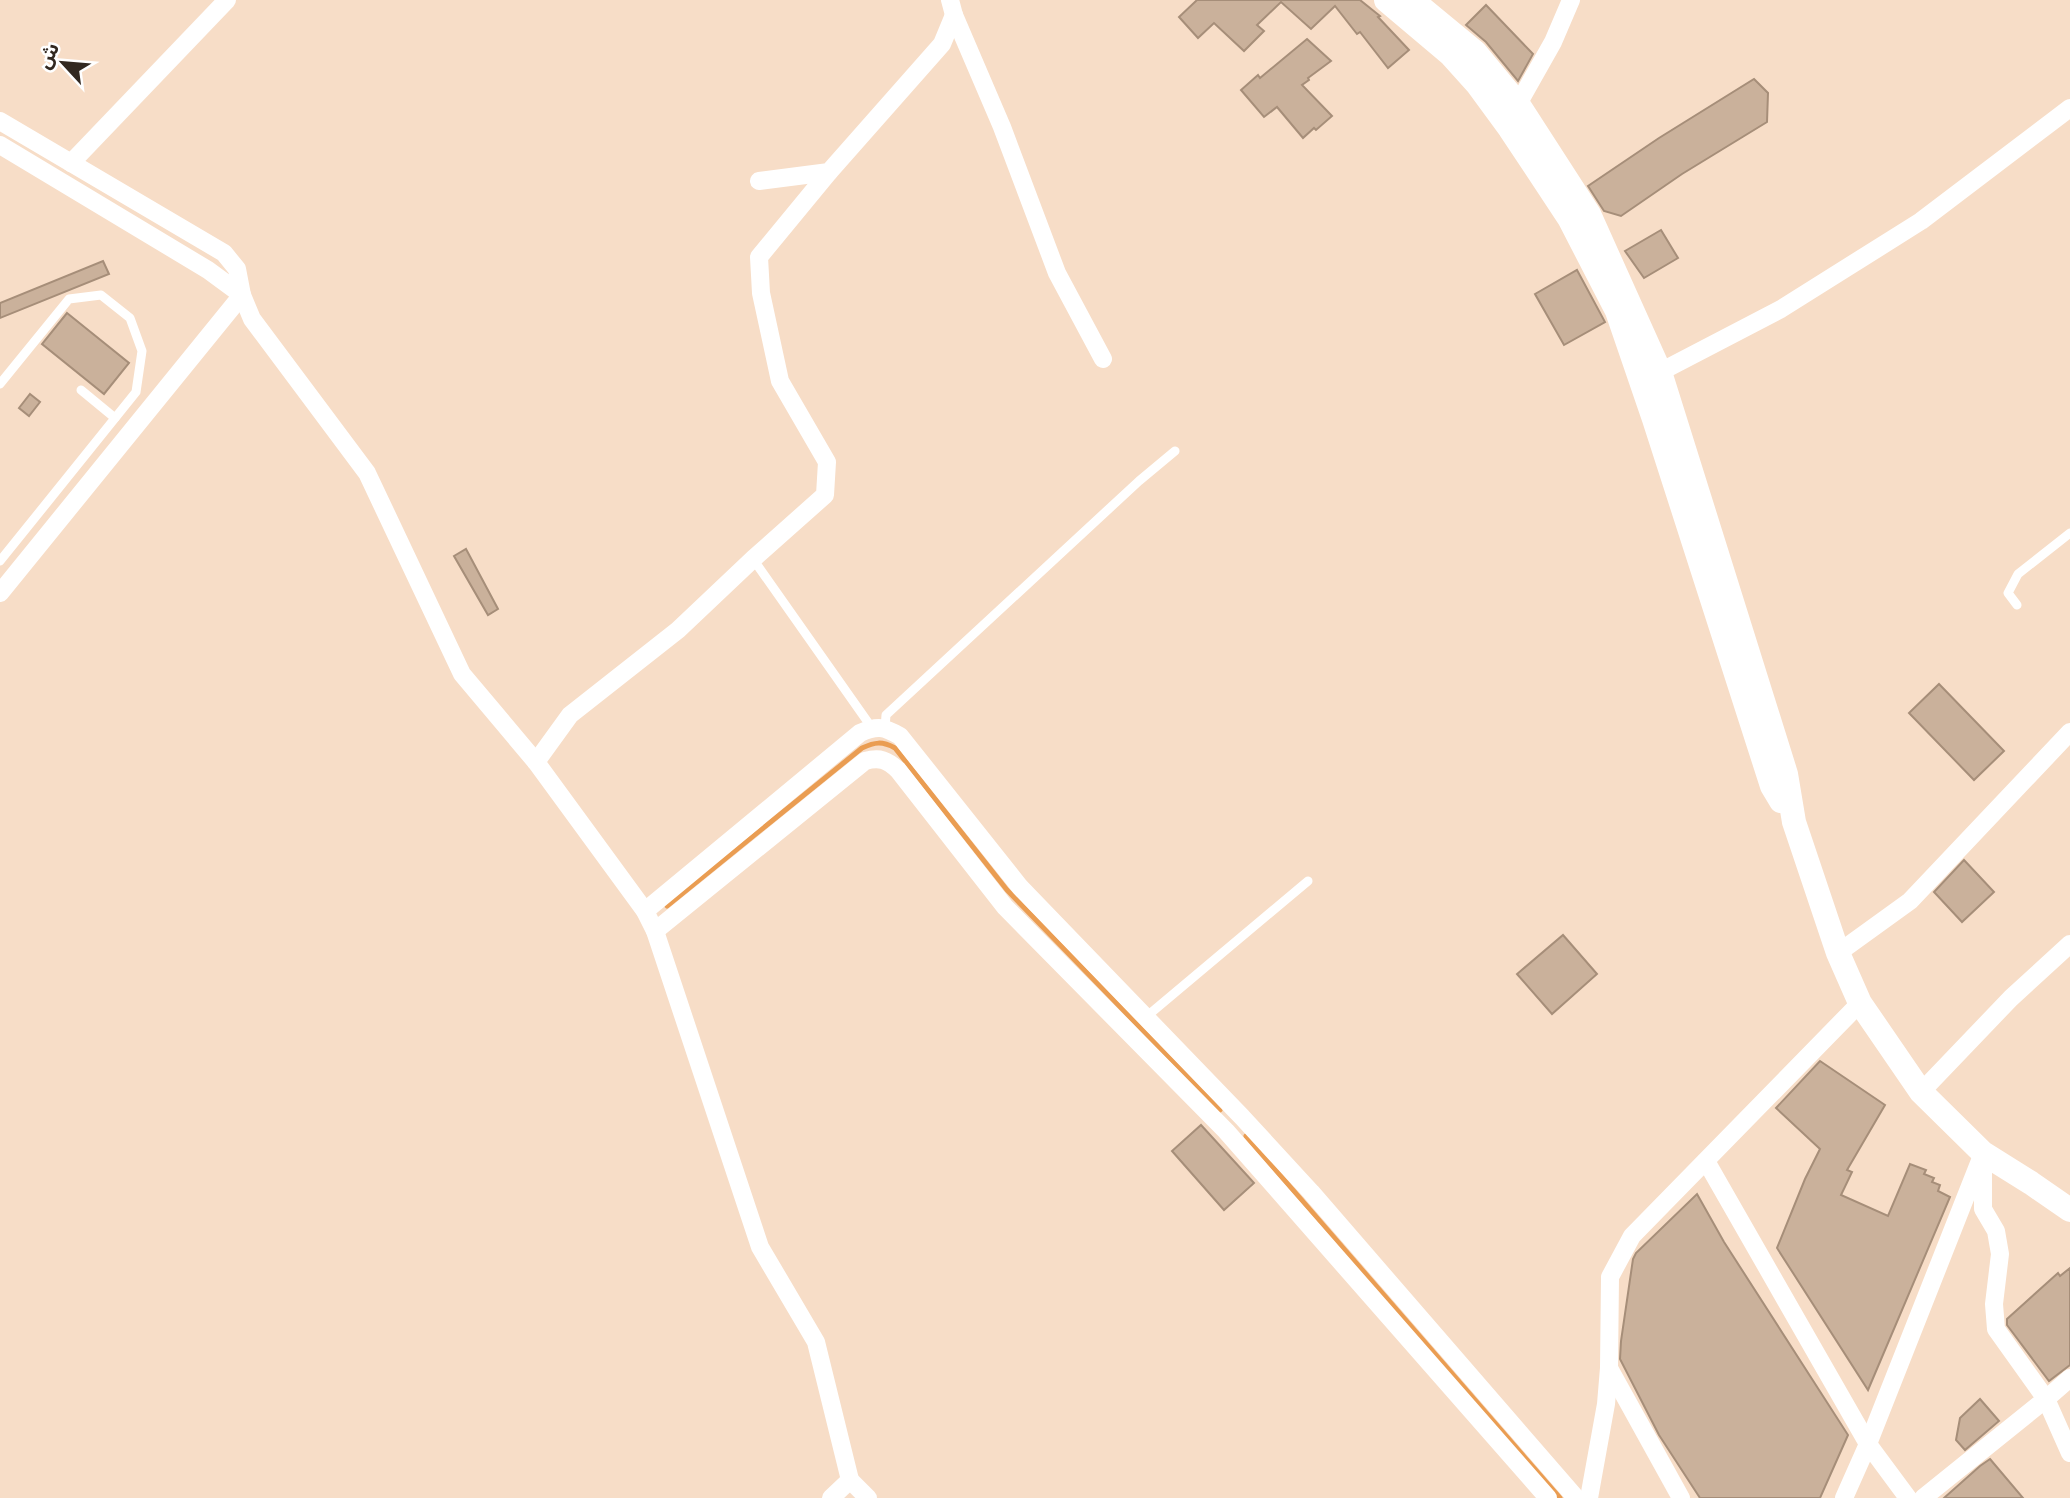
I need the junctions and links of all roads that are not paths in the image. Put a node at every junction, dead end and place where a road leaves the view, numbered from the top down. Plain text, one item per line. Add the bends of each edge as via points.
1 (227, 0) edge
2 (1386, 0) edge
3 (1412, 0) edge
4 (1571, 0) edge
5 (952, 7) edge
6 (1518, 104) junction
7 (2070, 108) edge
8 (0, 121) edge
9 (0, 145) edge
10 (71, 163) junction
11 (830, 172) junction
12 (760, 181) dead end
13 (242, 295) junction
14 (1103, 359) dead end
15 (1660, 372) junction
16 (0, 384) edge
17 (81, 390) dead end
18 (115, 418) junction
19 (1175, 451) dead end
20 (2070, 533) edge
21 (753, 559) junction
22 (0, 561) edge
23 (0, 593) edge
24 (2017, 605) dead end
25 (878, 728) junction
26 (2070, 732) edge
27 (536, 762) junction
28 (1794, 822) junction
29 (1308, 881) dead end
30 (645, 911) junction
31 (655, 931) junction
32 (2070, 944) edge
33 (1838, 953) junction
34 (1860, 1003) junction
35 (1146, 1017) junction
36 (1921, 1092) junction
37 (1242, 1117) junction
38 (1226, 1131) junction
39 (1983, 1153) junction
40 (1706, 1161) junction
41 (2070, 1210) edge
42 (1609, 1368) junction
43 (2070, 1378) edge
44 (2046, 1399) junction
45 (1868, 1444) junction
46 (2070, 1453) edge
47 (850, 1480) junction
48 (831, 1498) edge
49 (868, 1498) edge
50 (1548, 1498) edge
51 (1576, 1498) edge
52 (1589, 1498) edge
53 (1681, 1498) edge
54 (1844, 1498) edge
55 (1908, 1498) edge
56 (1923, 1498) edge

1 - 10 street
2 - 28 main road via 1450,54 1477,84 1569,218 1617,311 1772,786
3 - 6 main road via 1475,52
4 - 6 street
5 - 11 street via 942,44
5 - 14 street via 1057,274
6 - 15 main road via 1589,215
7 - 15 street via 1921,221 1781,309
8 - 10 street
9 - 13 street
10 - 13 street via 224,253 237,269
11 - 12 street
11 - 21 street via 759,257 761,293 780,381 827,462 825,495
13 - 23 street
13 - 27 street via 252,319 366,473 462,674
15 - 28 main road via 1786,774
16 - 18 lane via 69,299 101,295 130,318 142,351 136,392
17 - 18 lane
18 - 22 lane
19 - 25 lane via 886,715
20 - 24 lane via 2018,574 2008,593
21 - 25 lane
21 - 27 street via 678,630 570,715
25 - 30 street via 860,733
25 - 35 street via 900,736 1020,887
26 - 33 street via 1910,901
27 - 30 street
28 - 33 main road
29 - 35 lane
30 - 31 street
31 - 38 street via 866,761 889,761 1005,907
31 - 47 street via 760,1247 816,1342
32 - 36 street
33 - 34 main road
34 - 36 main road
34 - 40 street
35 - 37 street
36 - 39 main road
37 - 38 street
37 - 51 street
38 - 50 street
39 - 41 main road
39 - 44 street via 1983,1209 1996,1231 2000,1254 1996,1329
39 - 45 street
40 - 42 street via 1632,1236 1610,1277
40 - 45 street
42 - 52 street
42 - 53 street
43 - 44 street
44 - 46 street
44 - 56 street
45 - 54 street
45 - 55 street
47 - 48 street
47 - 49 street

